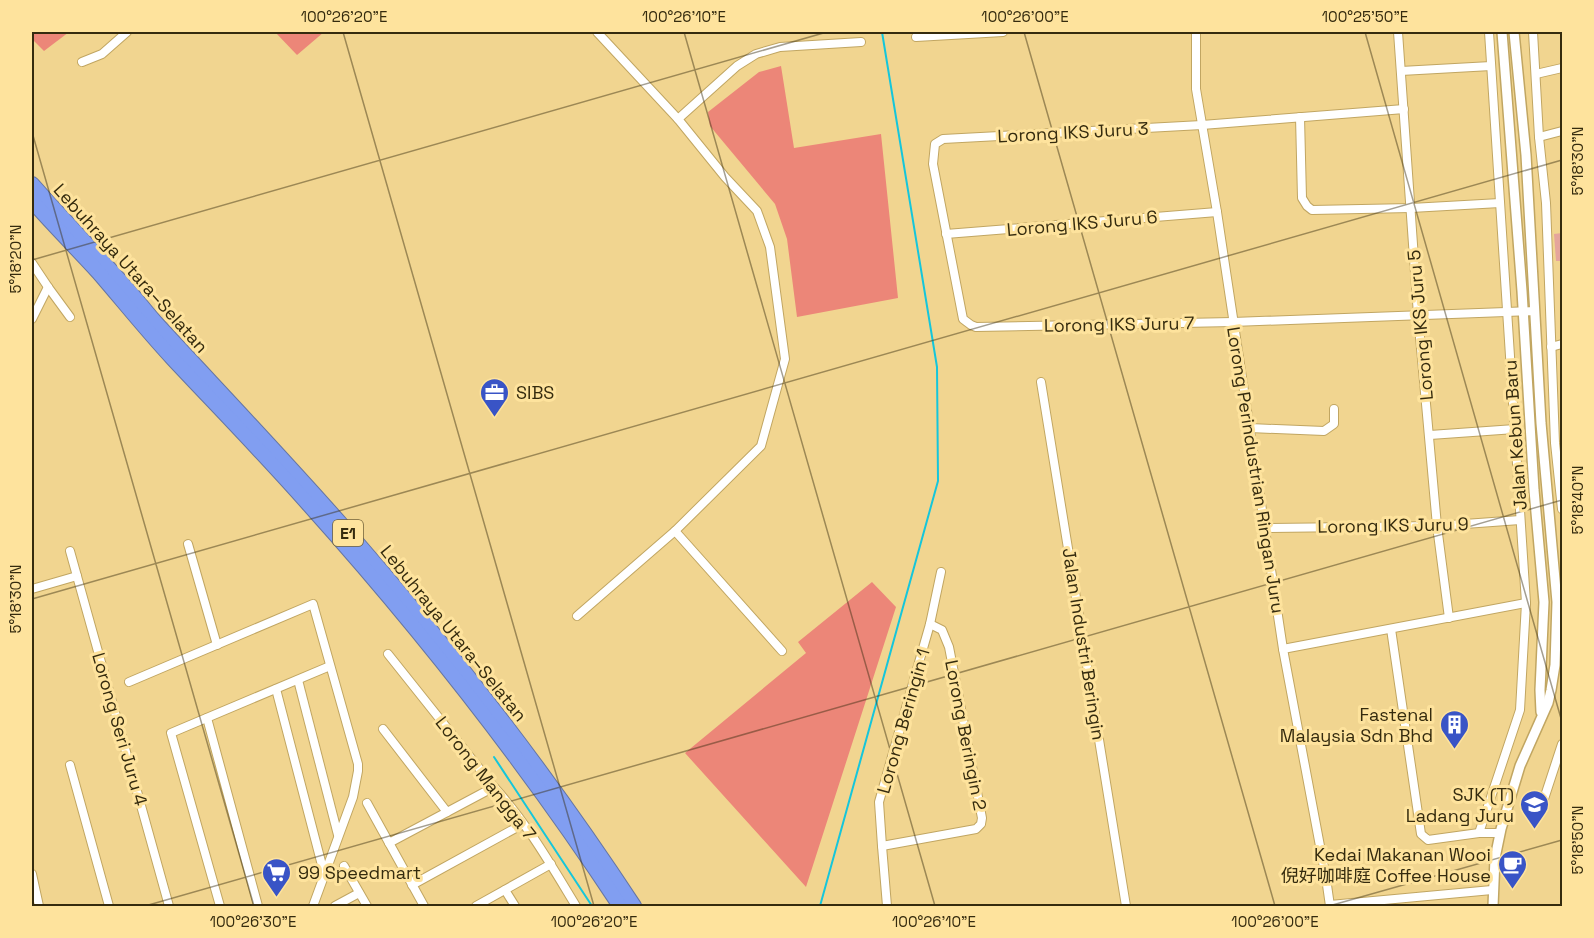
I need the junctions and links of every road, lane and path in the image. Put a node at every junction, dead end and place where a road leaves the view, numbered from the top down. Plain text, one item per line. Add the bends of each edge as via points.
1 (127, 32) edge
2 (597, 32) edge
3 (1003, 32) edge
4 (1196, 32) edge
5 (1398, 32) edge
6 (1489, 32) edge
7 (1502, 32) edge
8 (1514, 32) edge
9 (1533, 32) edge
10 (916, 37) dead end
11 (861, 42) dead end
12 (82, 62) dead end
13 (1491, 66) junction
14 (1563, 68) edge
15 (1401, 71) junction
16 (1536, 74) junction
17 (1404, 109) junction
18 (1300, 117) junction
19 (678, 119) junction
20 (1202, 125) junction
21 (1563, 131) edge
22 (1539, 137) junction
23 (32, 184) edge
24 (32, 201) edge
25 (1500, 203) junction
26 (1411, 208) junction
27 (1217, 212) junction
28 (946, 234) junction
29 (32, 263) edge
30 (48, 287) junction
31 (1533, 289) junction
32 (1549, 289) junction
33 (1535, 311) junction
34 (1507, 312) junction
35 (1523, 312) junction
36 (1418, 315) junction
37 (70, 317) dead end
38 (32, 319) edge
39 (1233, 322) junction
40 (1563, 344) edge
41 (1551, 347) junction
42 (1041, 382) dead end
43 (1334, 409) dead end
44 (1250, 428) junction
45 (1515, 429) junction
46 (1430, 435) junction
47 (1561, 485) edge
48 (1546, 488) junction
49 (1534, 490) junction
50 (1563, 509) edge
51 (1520, 520) junction
52 (1437, 526) junction
53 (1266, 528) junction
54 (675, 531) junction
55 (188, 544) dead end
56 (70, 551) dead end
57 (941, 572) dead end
58 (77, 576) junction
59 (32, 588) edge
60 (1560, 602) edge
61 (1526, 603) junction
62 (577, 616) dead end
63 (1449, 618) junction
64 (930, 624) junction
65 (1391, 629) junction
66 (217, 645) junction
67 (1283, 649) junction
68 (782, 651) dead end
69 (388, 654) dead end
70 (330, 666) junction
71 (298, 680) junction
72 (129, 682) dead end
73 (276, 689) junction
74 (1542, 715) junction
75 (207, 718) junction
76 (383, 729) dead end
77 (1563, 744) edge
78 (70, 765) dead end
79 (494, 787) junction
80 (1544, 799) dead end
81 (367, 803) dead end
82 (447, 812) junction
83 (523, 824) junction
84 (1479, 833) junction
85 (1500, 833) junction
86 (339, 836) junction
87 (389, 843) junction
88 (882, 846) junction
89 (551, 864) junction
90 (345, 866) dead end
91 (32, 874) edge
92 (325, 874) junction
93 (412, 885) junction
94 (505, 890) junction
95 (1492, 890) junction
96 (359, 893) junction
97 (316, 898) junction
98 (39, 906) edge
99 (109, 906) edge
100 (170, 906) edge
101 (220, 906) edge
102 (258, 906) edge
103 (313, 906) edge
104 (320, 906) edge
105 (335, 906) edge
106 (367, 906) edge
107 (424, 906) edge
108 (476, 906) edge
109 (515, 906) edge
110 (576, 906) edge
111 (620, 906) edge
112 (634, 906) edge
113 (887, 906) edge
114 (1126, 906) edge
115 (1330, 906) edge
116 (1493, 906) edge

1 - 12 street via 102,54
2 - 19 street
3 - 10 street
4 - 20 street, Lorong Perindustrian Ringan Juru via 1196,89
5 - 15 street, Lorong IKS Juru 5
6 - 13 street, Jalan Kebun Baru
7 - 35 street, Jalan Kebun Baru
8 - 31 street, Jalan Kebun Baru
9 - 16 street
11 - 19 street via 780,47 756,54
13 - 15 street
13 - 25 street, Jalan Kebun Baru
14 - 16 street
15 - 17 street, Lorong IKS Juru 5
16 - 22 street
17 - 18 street, Lorong IKS Juru 3
17 - 26 street, Lorong IKS Juru 5
18 - 20 street, Lorong IKS Juru 3
18 - 26 street via 1302,198 1307,206 1312,210
19 - 54 street via 757,210 770,247 785,359 762,446
20 - 27 street, Lorong Perindustrian Ringan Juru
20 - 28 street, Lorong IKS Juru 3 via 943,140 935,144 933,164
21 - 22 street
22 - 32 street
23 - 112 highway, Lebuhraya Utara–Selatan / E1 via 310,489 415,611 542,773
24 - 111 highway, Lebuhraya Utara–Selatan / E1 via 393,602 507,745
25 - 26 street
25 - 34 street, Jalan Kebun Baru
26 - 36 street, Lorong IKS Juru 5
27 - 28 street, Lorong IKS Juru 6
27 - 39 street, Lorong Perindustrian Ringan Juru
28 - 39 street, Lorong IKS Juru 7 via 961,315 976,327
29 - 30 street
30 - 37 street
30 - 38 street
31 - 32 street
31 - 33 street, Jalan Kebun Baru
32 - 41 street
33 - 35 street, Lorong IKS Juru 7
33 - 48 street, Jalan Kebun Baru
34 - 35 street, Lorong IKS Juru 7
34 - 36 street, Lorong IKS Juru 7
34 - 45 street, Jalan Kebun Baru
35 - 49 street, Jalan Kebun Baru
36 - 39 street, Lorong IKS Juru 7
36 - 46 street, Lorong IKS Juru 5
39 - 44 street, Lorong Perindustrian Ringan Juru
40 - 41 street
41 - 47 street
42 - 114 street, Jalan Industri Beringin
43 - 44 street via 1335,424 1324,431
44 - 53 street, Lorong Perindustrian Ringan Juru
45 - 46 street
45 - 51 street, Jalan Kebun Baru
46 - 52 street, Lorong IKS Juru 5
47 - 48 street
47 - 50 street
48 - 49 street
48 - 60 street, Jalan Kebun Baru
49 - 74 street, Jalan Kebun Baru via 1544,602
51 - 52 street, Lorong IKS Juru 9
51 - 61 street, Jalan Kebun Baru
52 - 53 street, Lorong IKS Juru 9
52 - 63 street, Lorong IKS Juru 5
53 - 67 street, Lorong Perindustrian Ringan Juru
54 - 62 street
54 - 68 street
55 - 66 street
56 - 58 street, Lorong Seri Juru 4
57 - 64 street, Lorong Beringin 1
58 - 59 street
58 - 100 street, Lorong Seri Juru 4
60 - 74 street, Jalan Kebun Baru via 1555,665
61 - 63 street
61 - 84 street, Jalan Kebun Baru via 1520,710
63 - 65 street
64 - 88 street, Lorong Beringin 1 via 879,802
64 - 88 street, Lorong Beringin 2 via 942,630 949,647 981,824 976,829
65 - 67 street
65 - 84 street via 1421,834 1428,840
66 - 70 street via 313,604
66 - 72 street
67 - 115 street, Lorong Perindustrian Ringan Juru
69 - 79 street, Lorong Mangga 7
70 - 71 street
70 - 86 street via 358,764 353,797
71 - 73 street
71 - 86 street
73 - 75 street
73 - 92 street
74 - 85 street, Jalan Kebun Baru via 1520,766
75 - 101 street via 171,733
75 - 102 street
76 - 82 street
77 - 80 street
78 - 99 street
79 - 82 street
79 - 83 street, Lorong Mangga 7
81 - 87 street
82 - 87 street
83 - 89 street, Lorong Mangga 7
83 - 93 street
84 - 85 street
85 - 95 street, Jalan Kebun Baru
86 - 92 street
87 - 93 street
88 - 113 street, Lorong Beringin 1
89 - 94 street
89 - 110 street, Lorong Mangga 7
90 - 96 street
91 - 98 street
92 - 97 street
93 - 107 street
94 - 108 street
94 - 109 street
95 - 115 street
95 - 116 street, Jalan Kebun Baru
96 - 105 street
96 - 106 street
97 - 103 street
97 - 104 street

